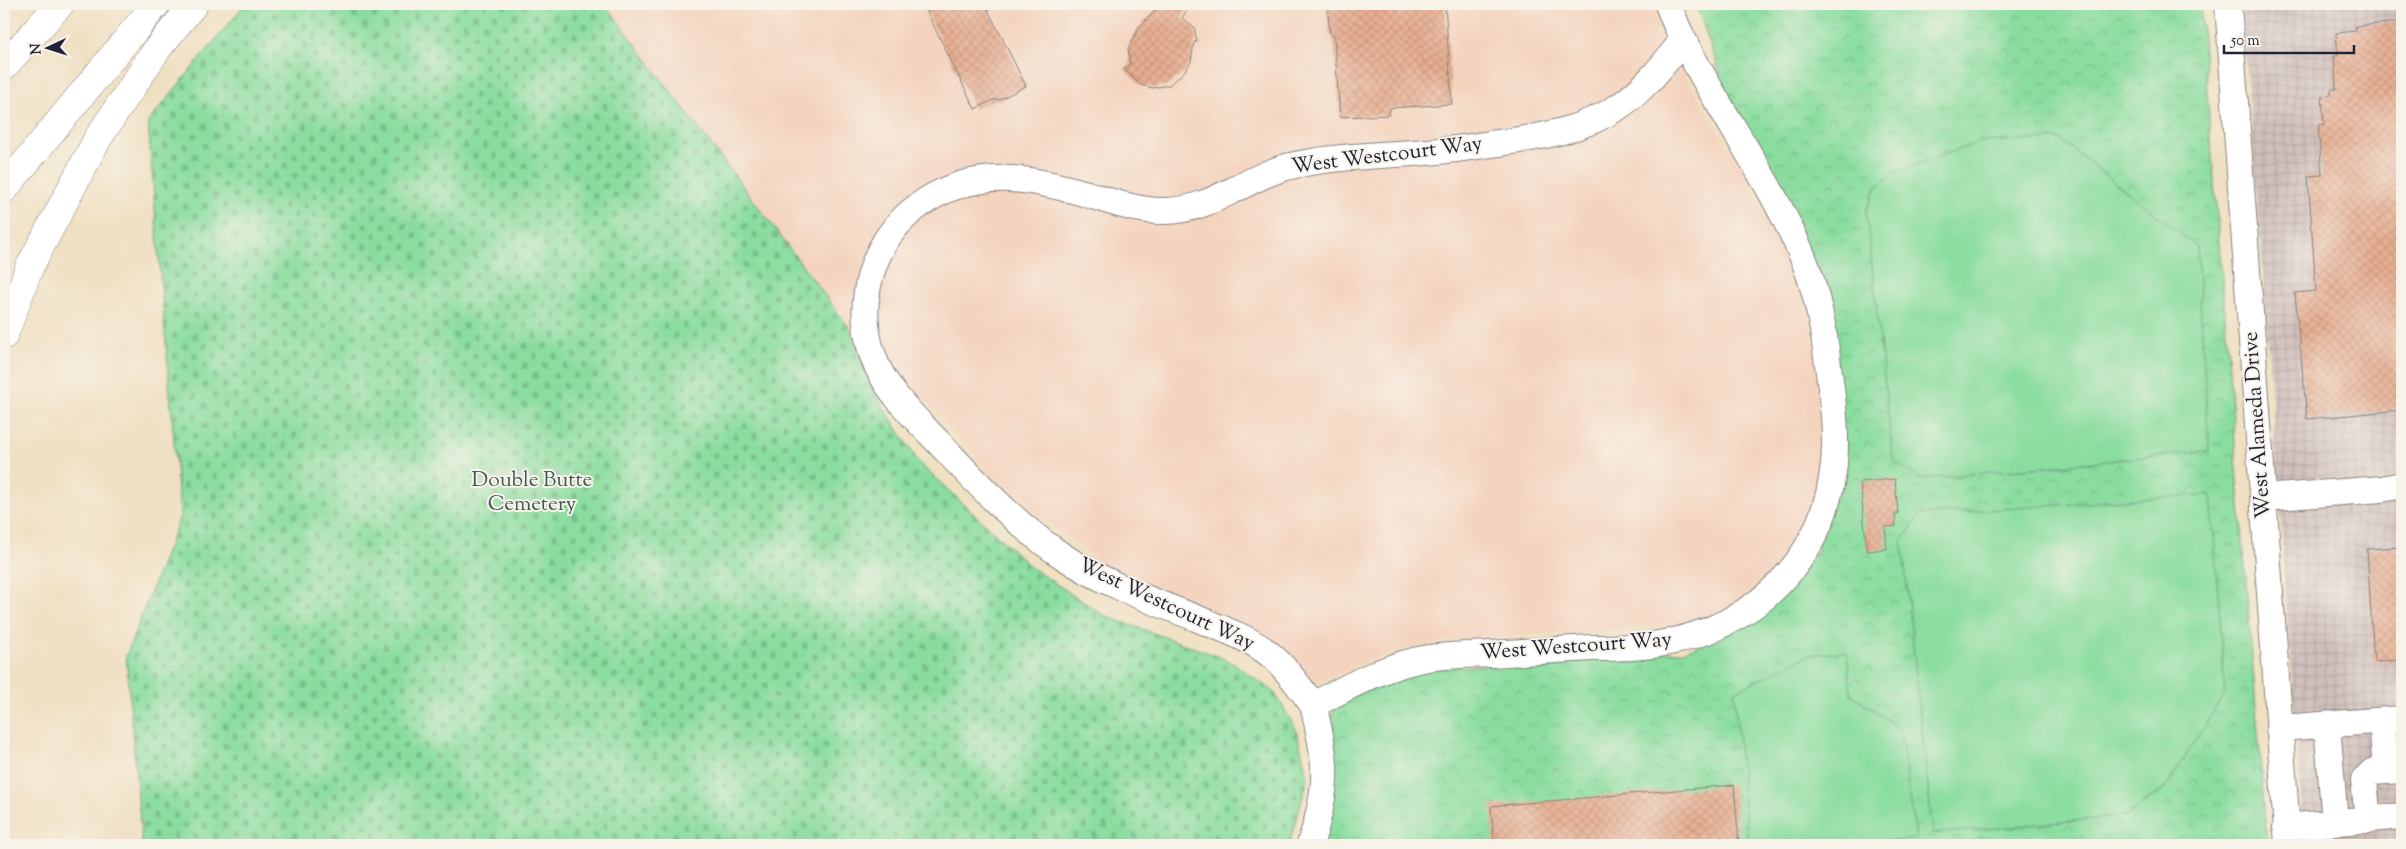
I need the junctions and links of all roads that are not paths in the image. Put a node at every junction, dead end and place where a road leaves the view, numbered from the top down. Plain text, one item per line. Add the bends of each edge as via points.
1 (60, 4) edge
2 (156, 4) edge
3 (194, 4) edge
4 (1668, 4) edge
5 (2228, 4) edge
6 (1683, 40) junction
7 (4, 66) edge
8 (4, 189) edge
9 (4, 335) edge
10 (2402, 485) edge
11 (2263, 498) junction
12 (1313, 705) junction
13 (2392, 720) edge
14 (2327, 724) junction
15 (2279, 728) junction
16 (2394, 771) edge
17 (2402, 816) edge
18 (2368, 820) junction
19 (2335, 823) junction
20 (2287, 836) edge
21 (1310, 845) edge

1 - 7 highway
2 - 8 highway
3 - 9 highway via 158,48 98,138 30,266
4 - 6 street, West Westcourt Way
5 - 11 street, West Alameda Drive
6 - 12 street, West Westcourt Way via 1782,213 1816,292 1835,433 1830,491 1808,547 1780,584 1754,606 1712,630 1683,639 1629,647 1427,658 1383,670
6 - 12 street, West Westcourt Way via 1636,95 1594,122 1550,135 1434,152 1296,164 1254,179 1205,204 1163,212 1025,180 960,183 909,213 879,252 869,276 865,298 865,324 877,365 907,409 992,499 1038,540 1089,573 1254,644 1279,663
10 - 11 street
11 - 15 street, West Alameda Drive
12 - 21 street, West Westcourt Way via 1322,736 1325,779 1324,798
13 - 14 street
13 - 16 street
14 - 15 street
14 - 19 street
15 - 20 street, West Alameda Drive
16 - 18 street via 2372,772 2364,780
17 - 18 street
18 - 19 street
19 - 20 street

